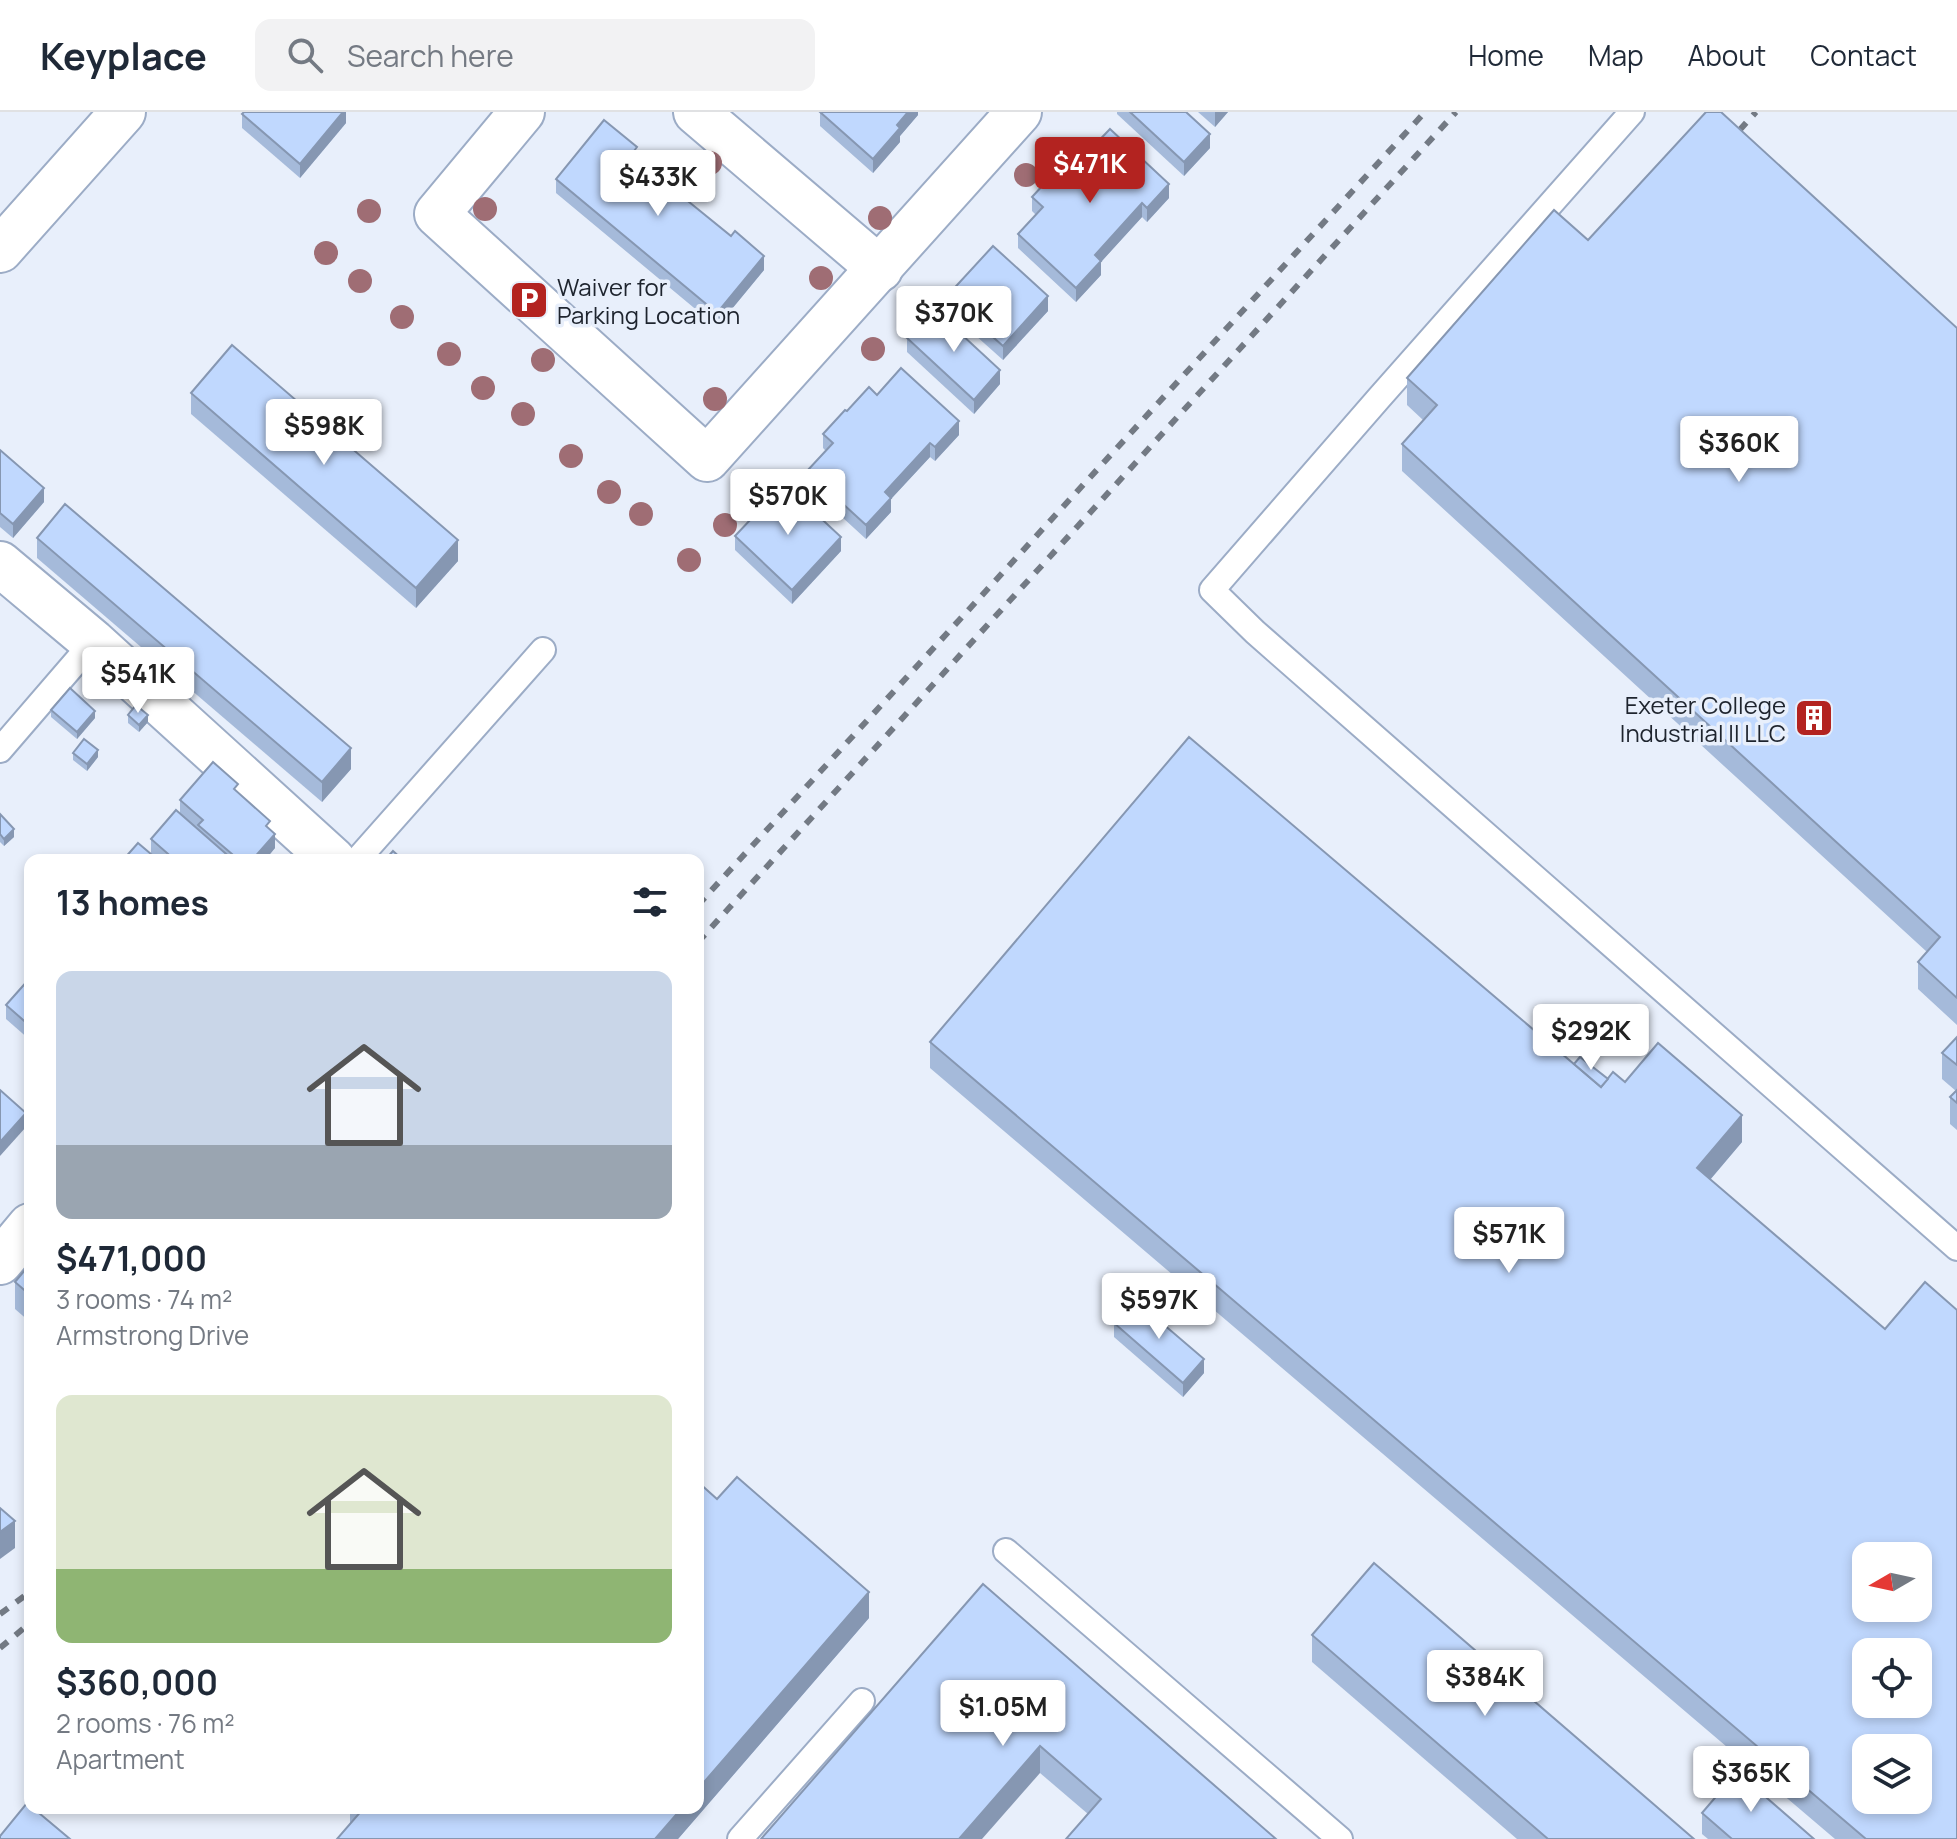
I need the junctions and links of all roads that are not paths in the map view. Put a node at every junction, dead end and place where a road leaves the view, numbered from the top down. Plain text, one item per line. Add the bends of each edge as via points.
1 (123, 112) edge
2 (522, 112) edge
3 (696, 112) edge
4 (1019, 112) edge
5 (1632, 112) edge
6 (0, 250) edge
7 (880, 269) junction
8 (0, 564) edge
9 (93, 642) junction
10 (543, 650) dead end
11 (0, 750) edge
12 (334, 854) edge
13 (343, 854) edge
14 (24, 1233) edge
15 (1957, 1248) edge
16 (0, 1262) edge
17 (1006, 1551) dead end
18 (862, 1701) dead end
19 (740, 1839) edge
20 (1340, 1839) edge

1 - 6 street
2 - 7 street via 437,214 707,459
3 - 7 street
4 - 7 street
5 - 15 lane via 1212,590
8 - 9 street
9 - 11 lane
9 - 12 street
10 - 13 lane
14 - 16 street
17 - 20 lane
18 - 19 lane

